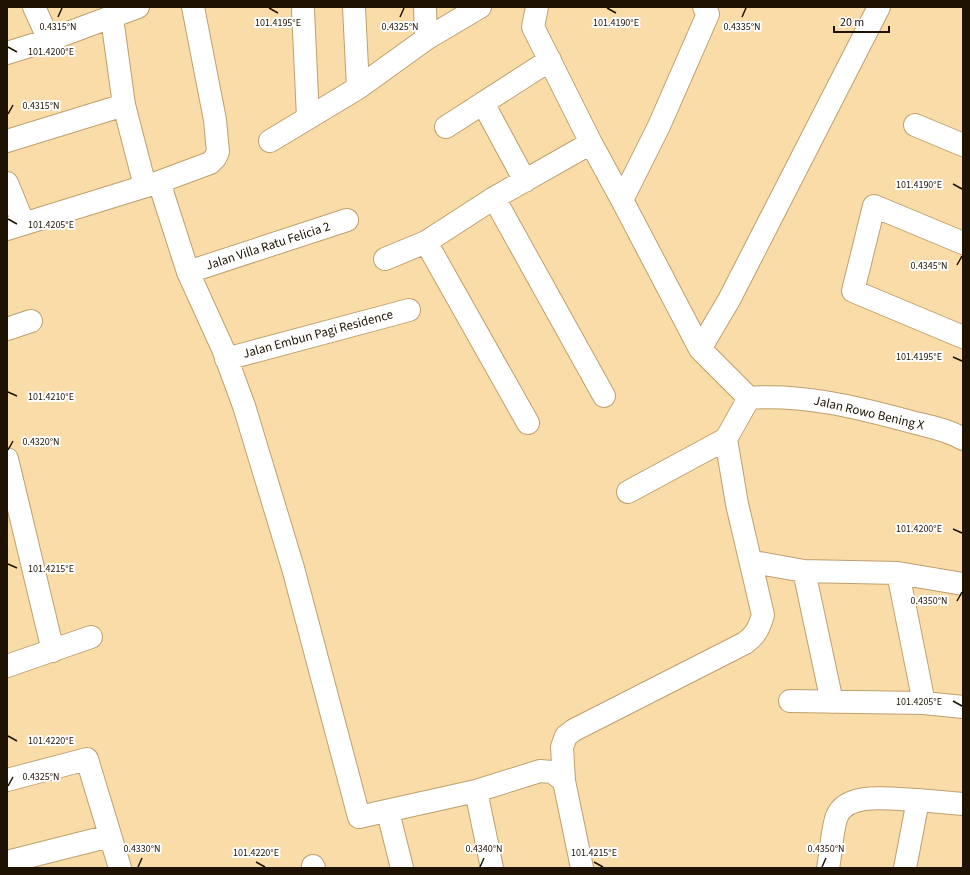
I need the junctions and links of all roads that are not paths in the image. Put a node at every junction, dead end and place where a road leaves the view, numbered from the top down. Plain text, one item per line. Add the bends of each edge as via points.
1 (34, 7) edge
2 (193, 7) edge
3 (354, 7) edge
4 (425, 7) edge
5 (480, 7) edge
6 (518, 7) edge
7 (879, 7) edge
8 (708, 9) edge
9 (303, 10) dead end
10 (126, 11) edge
11 (535, 17) edge
12 (426, 39) junction
13 (49, 40) junction
14 (7, 53) edge
15 (550, 60) junction
16 (358, 88) junction
17 (483, 103) junction
18 (124, 105) junction
19 (308, 118) junction
20 (915, 126) dead end
21 (446, 127) dead end
22 (7, 141) edge
23 (270, 141) dead end
24 (962, 142) edge
25 (591, 143) junction
26 (525, 181) junction
27 (7, 183) edge
28 (152, 184) junction
29 (494, 198) junction
30 (622, 200) junction
31 (346, 220) dead end
32 (15, 226) edge
33 (426, 242) junction
34 (963, 242) edge
35 (385, 259) dead end
36 (188, 272) junction
37 (409, 310) dead end
38 (31, 320) dead end
39 (7, 329) edge
40 (963, 337) edge
41 (700, 349) junction
42 (226, 359) junction
43 (604, 396) dead end
44 (749, 398) junction
45 (528, 423) dead end
46 (726, 439) junction
47 (963, 439) edge
48 (7, 459) edge
49 (628, 492) dead end
50 (759, 563) dead end
51 (804, 571) junction
52 (898, 573) junction
53 (963, 584) edge
54 (91, 637) dead end
55 (53, 651) junction
56 (7, 666) edge
57 (790, 701) dead end
58 (832, 702) junction
59 (924, 703) junction
60 (963, 707) edge
61 (7, 780) edge
62 (564, 781) junction
63 (476, 791) junction
64 (918, 800) junction
65 (963, 804) edge
66 (388, 812) junction
67 (110, 836) junction
68 (7, 862) edge
69 (120, 868) edge
70 (402, 868) edge
71 (492, 868) edge
72 (582, 868) edge
73 (828, 868) edge
74 (905, 868) edge

1 - 13 street
2 - 28 street via 215,120 218,152 210,163
3 - 16 street
4 - 12 street
5 - 12 street
6 - 11 street
7 - 41 street via 729,300
8 - 30 street via 659,126
9 - 19 street
10 - 13 street
10 - 18 street
11 - 15 street
12 - 16 street
13 - 14 street
15 - 17 street
15 - 25 street
16 - 19 street
17 - 21 street
17 - 26 street
18 - 22 street
18 - 28 street
19 - 23 street
20 - 24 street
25 - 26 street
25 - 30 street
26 - 29 street
27 - 32 street
28 - 32 street
28 - 36 street
29 - 33 street
29 - 43 street
30 - 41 street
31 - 36 street, Jalan Villa Ratu Felicia 2
33 - 35 street
33 - 45 street
34 - 40 street via 874,206 852,291
36 - 42 street
37 - 42 street, Jalan Embun Pagi Residence
38 - 39 street
41 - 44 street
42 - 66 street via 244,406 293,568 359,817
44 - 46 street
44 - 47 street, Jalan Rowo Bening X via 810,399 864,409 936,428
46 - 49 street
46 - 62 street via 737,504 762,615 755,636 566,736 562,747
48 - 55 street
50 - 51 street
51 - 52 street
51 - 58 street
52 - 53 street
52 - 59 street
54 - 55 street
55 - 56 street
57 - 58 street
58 - 59 street
59 - 60 street
61 - 67 street via 87,760
62 - 63 street via 552,772 540,771
62 - 72 street
63 - 66 street
63 - 71 street
64 - 65 street
64 - 73 street via 866,798 845,806 837,815
64 - 74 street
66 - 70 street
67 - 68 street
67 - 69 street

